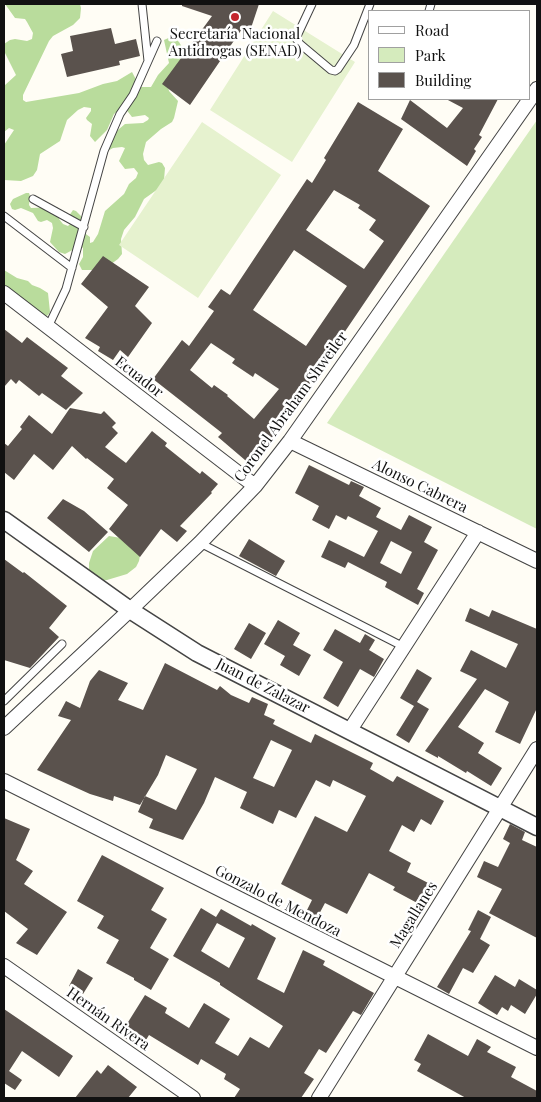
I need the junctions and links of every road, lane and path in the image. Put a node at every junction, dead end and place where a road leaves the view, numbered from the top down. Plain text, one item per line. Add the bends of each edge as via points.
1 (142, 4) edge
2 (312, 4) edge
3 (370, 4) edge
4 (157, 41) dead end
5 (148, 61) junction
6 (531, 100) edge
7 (33, 199) dead end
8 (4, 216) edge
9 (84, 227) junction
10 (72, 268) junction
11 (4, 293) edge
12 (48, 327) junction
13 (290, 441) junction
14 (255, 486) junction
15 (4, 520) edge
16 (478, 532) junction
17 (200, 543) junction
18 (537, 561) edge
19 (130, 610) junction
20 (62, 644) dead end
21 (404, 647) junction
22 (4, 701) edge
23 (4, 728) edge
24 (350, 730) junction
25 (537, 749) edge
26 (4, 781) edge
27 (500, 809) junction
28 (537, 827) edge
29 (4, 966) edge
30 (394, 978) junction
31 (537, 1048) edge
32 (194, 1098) edge
33 (319, 1098) edge

1 - 5 lane
2 - 3 lane via 297,40 335,71 354,44
4 - 5 lane
5 - 9 lane via 104,151
6 - 13 street, Coronel Abraham Shweiler
7 - 9 lane
8 - 10 lane
9 - 10 lane
10 - 12 lane
11 - 12 street, Ecuador
12 - 14 street, Ecuador
13 - 14 street, Coronel Abraham Shweiler
13 - 16 street, Alonso Cabrera
14 - 17 street, Coronel Abraham Shweiler
15 - 19 street, Juan de Zalazar
16 - 18 street, Alonso Cabrera
16 - 21 street
17 - 19 street, Coronel Abraham Shweiler
17 - 21 lane
19 - 23 street, Coronel Abraham Shweiler
19 - 24 street, Juan de Zalazar via 198,653
20 - 22 lane
21 - 24 street
24 - 27 street, Juan de Zalazar
25 - 27 street, Magallanes
26 - 30 street, Gonzalo de Mendoza
27 - 28 street, Juan de Zalazar
27 - 30 street, Magallanes
29 - 32 street, Hernán Rivera
30 - 31 street, Gonzalo de Mendoza
30 - 33 street, Magallanes

